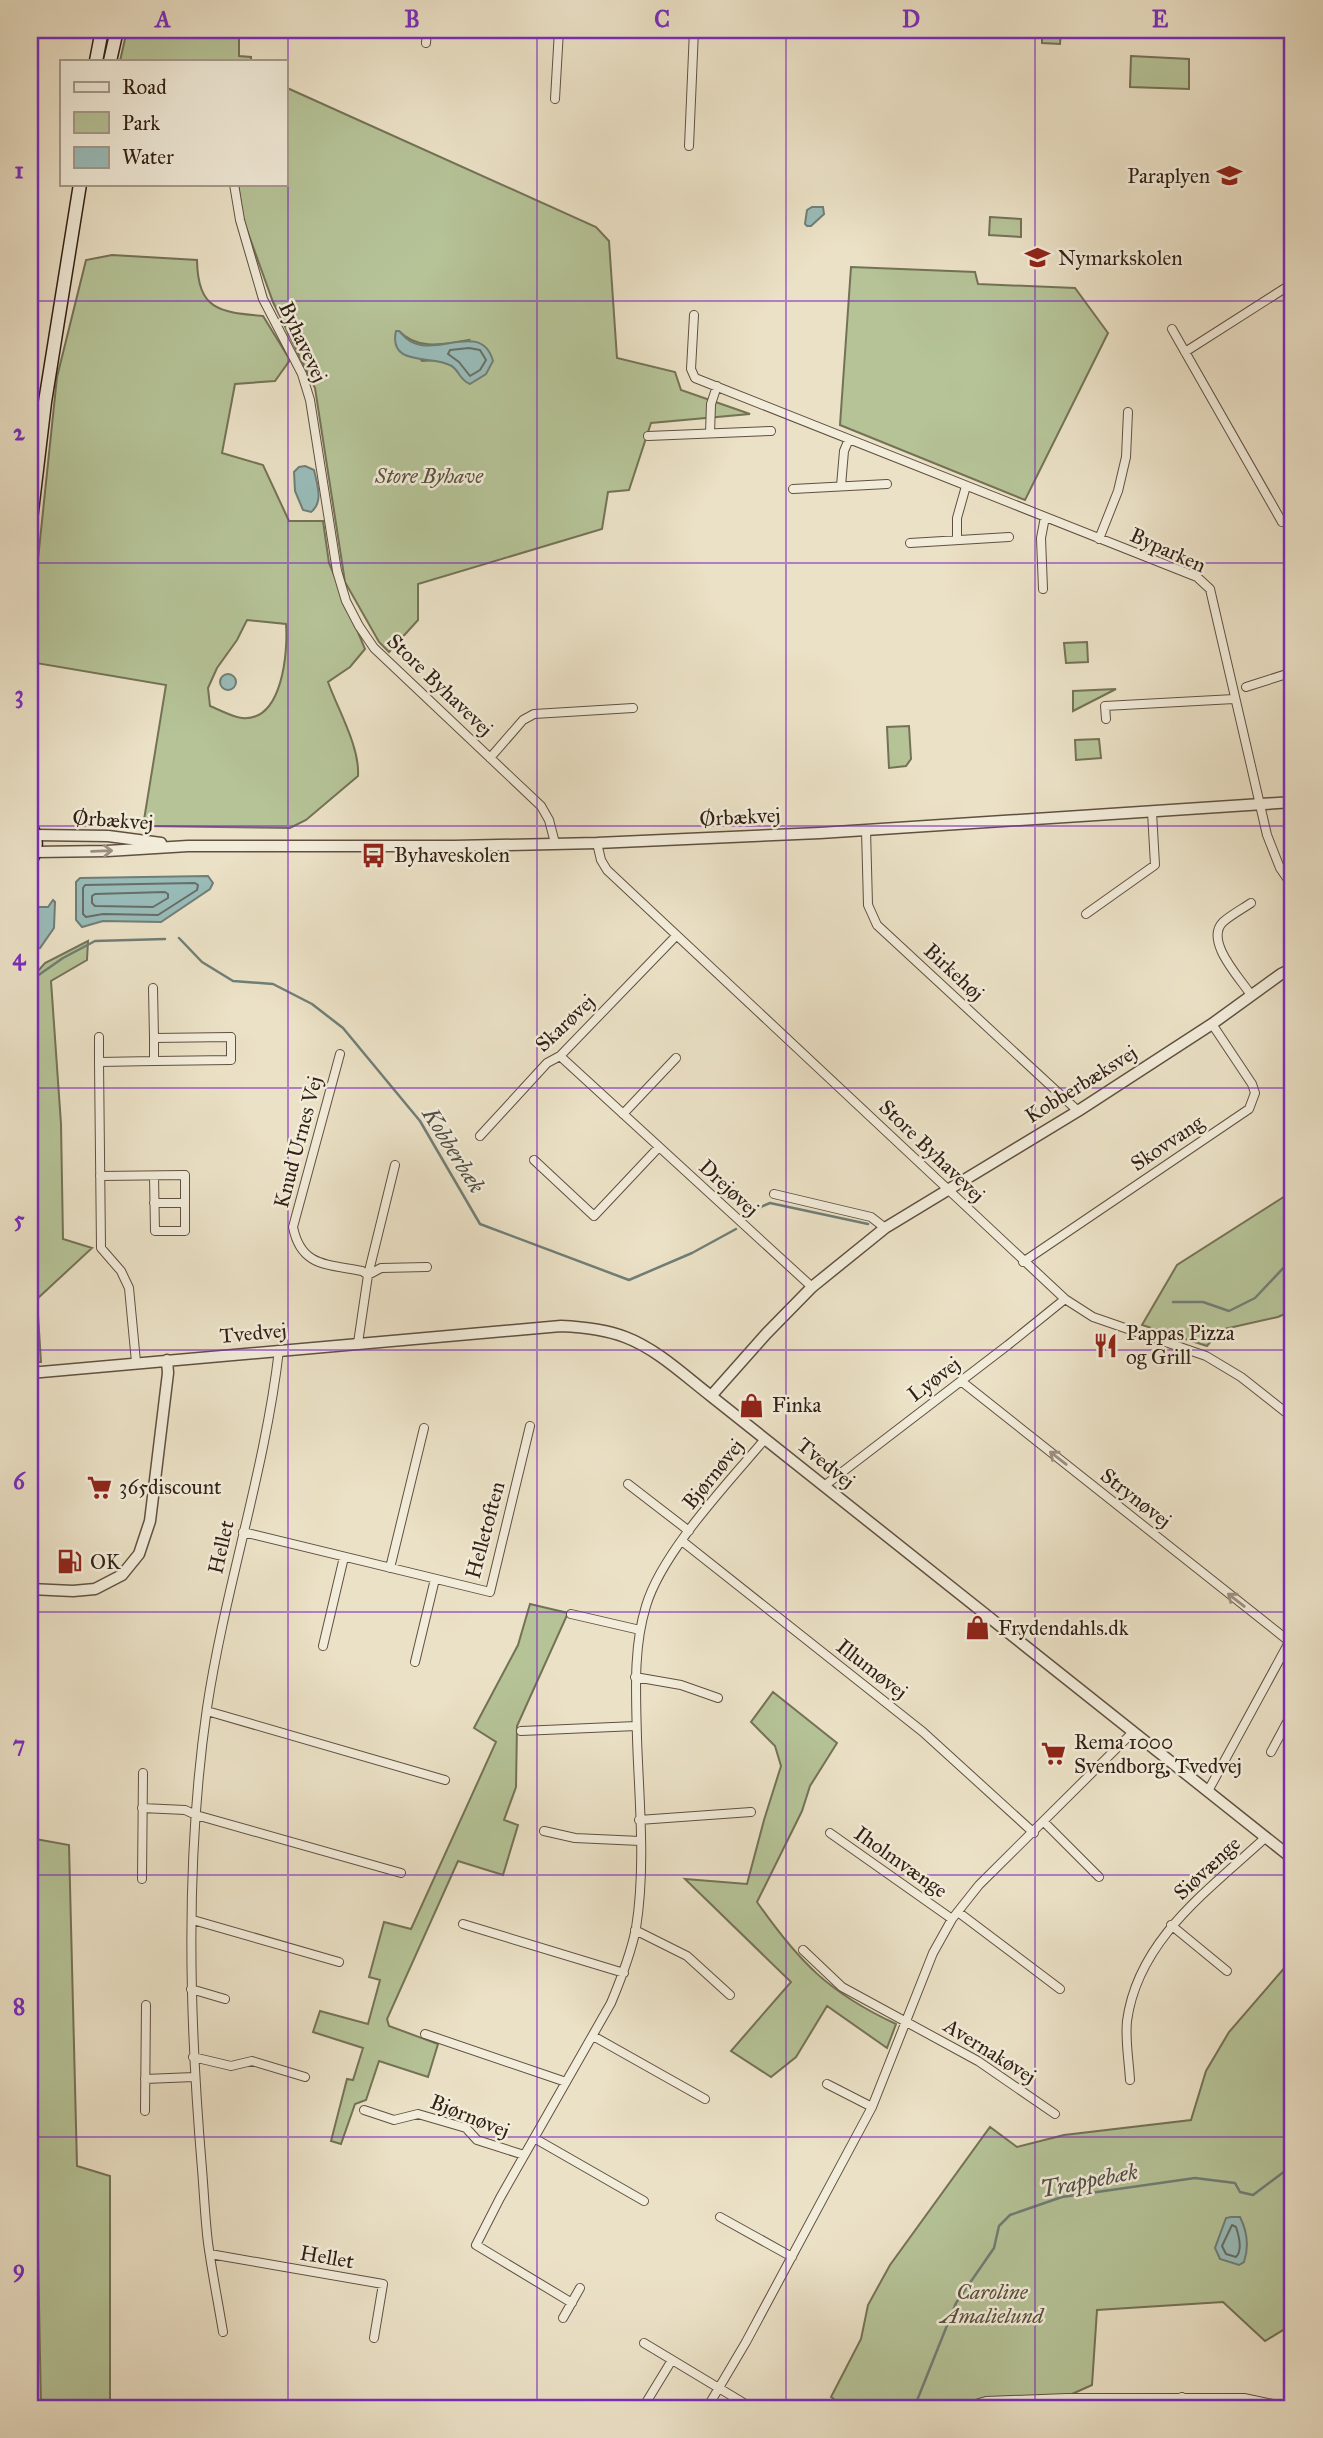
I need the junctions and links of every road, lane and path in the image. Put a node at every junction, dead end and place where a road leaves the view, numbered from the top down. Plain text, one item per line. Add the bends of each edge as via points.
1 (102, 30) edge
2 (117, 30) edge
3 (427, 30) edge
4 (559, 30) edge
5 (694, 30) edge
6 (734, 30) edge
7 (789, 33) dead end
8 (426, 43) dead end
9 (96, 60) edge
10 (110, 60) edge
11 (555, 99) dead end
12 (689, 146) dead end
13 (80, 186) edge
14 (234, 186) edge
15 (1293, 283) edge
16 (694, 315) dead end
17 (1172, 329) dead end
18 (1185, 352) junction
19 (717, 386) junction
20 (1128, 412) dead end
21 (771, 430) dead end
22 (710, 433) junction
23 (648, 436) dead end
24 (849, 439) junction
25 (887, 484) dead end
26 (841, 486) junction
27 (966, 486) junction
28 (793, 489) dead end
29 (1045, 517) junction
30 (1282, 522) dead end
31 (30, 528) edge
32 (1009, 537) dead end
33 (1099, 539) junction
34 (957, 540) junction
35 (910, 543) dead end
36 (1043, 589) dead end
37 (346, 601) joint
38 (1293, 672) edge
39 (1246, 687) dead end
40 (1234, 699) junction
41 (633, 708) dead end
42 (1106, 719) dead end
43 (490, 758) junction
44 (1293, 802) edge
45 (1260, 804) junction
46 (1152, 812) junction
47 (32, 830) edge
48 (866, 830) junction
49 (555, 843) junction
50 (597, 843) junction
51 (188, 846) junction
52 (32, 857) edge
53 (1293, 887) edge
54 (1251, 903) dead end
55 (1086, 914) dead end
56 (676, 936) junction
57 (1293, 968) edge
58 (153, 988) dead end
59 (1251, 995) junction
60 (1212, 1024) junction
61 (99, 1037) dead end
62 (154, 1038) junction
63 (340, 1054) dead end
64 (561, 1056) junction
65 (676, 1058) dead end
66 (99, 1062) junction
67 (154, 1062) junction
68 (1078, 1111) junction
69 (623, 1114) junction
70 (480, 1136) dead end
71 (659, 1147) junction
72 (534, 1160) dead end
73 (394, 1165) dead end
74 (100, 1176) junction
75 (154, 1176) junction
76 (947, 1189) junction
77 (774, 1194) dead end
78 (154, 1203) junction
79 (185, 1203) junction
80 (885, 1228) junction
81 (1023, 1262) junction
82 (427, 1267) dead end
83 (368, 1275) junction
84 (812, 1287) junction
85 (1065, 1299) junction
86 (358, 1343) junction
87 (279, 1350) junction
88 (167, 1360) junction
89 (136, 1362) junction
90 (30, 1373) edge
91 (961, 1381) junction
92 (711, 1396) junction
93 (1293, 1418) edge
94 (530, 1426) dead end
95 (425, 1428) dead end
96 (765, 1439) junction
97 (628, 1485) dead end
98 (824, 1486) junction
99 (689, 1531) junction
100 (243, 1532) junction
101 (682, 1541) junction
102 (344, 1557) junction
103 (390, 1568) junction
104 (435, 1579) junction
105 (30, 1589) edge
106 (570, 1614) dead end
107 (640, 1630) junction
108 (1291, 1639) edge
109 (323, 1646) dead end
110 (1283, 1657) junction
111 (1293, 1657) edge
112 (415, 1662) dead end
113 (635, 1676) junction
114 (718, 1698) dead end
115 (207, 1711) junction
116 (1293, 1711) edge
117 (636, 1726) junction
118 (521, 1731) dead end
119 (1133, 1732) junction
120 (1271, 1752) dead end
121 (143, 1773) dead end
122 (445, 1780) dead end
123 (1208, 1791) junction
124 (142, 1808) junction
125 (751, 1812) dead end
126 (196, 1815) junction
127 (639, 1820) junction
128 (1044, 1822) junction
129 (544, 1831) dead end
130 (830, 1833) dead end
131 (1034, 1833) junction
132 (1266, 1837) junction
133 (640, 1841) junction
134 (1293, 1859) edge
135 (401, 1873) dead end
136 (1099, 1877) dead end
137 (142, 1879) dead end
138 (955, 1915) junction
139 (192, 1920) junction
140 (463, 1924) dead end
141 (1171, 1925) junction
142 (635, 1930) junction
143 (803, 1950) dead end
144 (339, 1962) dead end
145 (1227, 1971) dead end
146 (624, 1973) junction
147 (191, 1989) junction
148 (1060, 1989) dead end
149 (730, 1995) dead end
150 (225, 1999) dead end
151 (146, 2005) dead end
152 (904, 2021) junction
153 (425, 2034) dead end
154 (593, 2036) junction
155 (193, 2057) junction
156 (194, 2077) junction
157 (305, 2077) dead end
158 (145, 2080) junction
159 (1130, 2080) dead end
160 (566, 2082) junction
161 (827, 2084) dead end
162 (705, 2099) dead end
163 (872, 2107) junction
164 (364, 2110) dead end
165 (145, 2111) dead end
166 (1055, 2114) dead end
167 (534, 2138) junction
168 (524, 2155) junction
169 (644, 2200) dead end
170 (720, 2217) dead end
171 (210, 2254) junction
172 (792, 2257) junction
173 (580, 2288) dead end
174 (572, 2303) junction
175 (562, 2318) dead end
176 (223, 2332) dead end
177 (374, 2338) dead end
178 (644, 2343) dead end
179 (672, 2360) junction
180 (720, 2388) junction
181 (1182, 2397) junction
182 (647, 2401) dead end
183 (707, 2408) edge
184 (752, 2408) edge
185 (962, 2408) edge
186 (1183, 2408) edge
187 (1292, 2408) edge

1 - 9 main road
2 - 10 main road
3 - 8 street
4 - 11 street
5 - 12 street
6 - 7 street
13 - 31 main road
14 - 37 street, Byhavevej via 263,299 302,374 310,400 337,571
15 - 18 street
16 - 19 street, Byparken via 691,369 695,378
17 - 18 street
18 - 30 street
19 - 22 street
19 - 24 street, Byparken
20 - 33 street via 1118,491
21 - 22 street
22 - 23 street
24 - 26 street
24 - 27 street, Byparken
25 - 26 street
26 - 28 street
27 - 29 street, Byparken
27 - 34 street via 957,518
29 - 33 street, Byparken
29 - 36 street
32 - 34 street
33 - 40 street, Byparken via 1197,577 1210,589
34 - 35 street
37 - 43 street, Store Byhavevej via 374,648
38 - 39 street
40 - 42 street via 1105,706
40 - 45 street, Byparken
41 - 43 street, Store Byhavevej via 534,715 523,720
43 - 49 street, Store Byhavevej via 541,806
44 - 45 street, Ørbækvej
45 - 46 street, Ørbækvej
45 - 53 street, Byparken via 1266,835
46 - 48 street, Ørbækvej
46 - 55 street via 1155,865
47 - 51 street, Ørbækvej
47 - 52 main road
48 - 50 street, Ørbækvej
48 - 68 street, Birkehøj via 868,905 877,925
49 - 50 street, Ørbækvej
49 - 51 street, Ørbækvej
50 - 56 street, Store Byhavevej via 607,870
52 -> 51 street, Ørbækvej
54 - 59 street via 1222,924 1217,946
56 - 64 street, Skarøvej
56 - 76 street, Store Byhavevej
57 - 59 street, Kobberbæksvej
58 - 62 street
59 - 60 street, Kobberbæksvej
60 - 68 street, Kobberbæksvej
60 - 81 street, Skovvang via 1252,1084 1255,1093 1249,1109
61 - 66 street
62 - 67 street
62 - 67 street via 231,1037 231,1060
63 - 83 street, Knud Urnes Vej via 293,1227 306,1256
64 - 69 street, Drejøvej
64 - 70 street, Skarøvej via 547,1063
65 - 69 street
66 - 67 street
66 - 74 street
68 - 76 street, Kobberbæksvej
69 - 71 street, Drejøvej
71 - 72 street via 594,1216
71 - 84 street, Drejøvej
73 - 83 street
74 - 75 street
74 - 89 street via 101,1248 129,1288
75 - 78 street
75 - 79 street via 185,1175
76 - 80 street, Kobberbæksvej
76 - 81 street, Store Byhavevej
77 - 80 street via 871,1217
78 - 79 street
78 - 79 street via 155,1231 185,1231
80 - 84 street, Kobberbæksvej
81 - 85 street, Store Byhavevej
82 - 83 street, Knud Urnes Vej via 381,1268
83 - 86 street
84 - 92 street, Kobberbæksvej
85 - 91 street, Lyøvej
85 - 93 street, Store Byhavevej via 1093,1317 1206,1356
86 - 87 street, Tvedvej
86 - 92 street, Tvedvej via 561,1326 593,1328 627,1338
87 - 88 street, Tvedvej
87 - 100 street, Hellet via 274,1400
88 - 89 street, Tvedvej
88 - 105 street via 150,1521 139,1554 122,1575 95,1589
89 - 90 street, Tvedvej
91 - 98 street, Lyøvej
108 -> 91 street, Strynøvej
92 - 96 street, Tvedvej
94 - 104 street, Helletoften via 490,1592
95 - 103 street
96 - 98 street, Tvedvej
96 - 99 street, Bjørnøvej
97 - 99 street, Bjørnøvej
98 - 119 street, Tvedvej
99 - 101 street, Bjørnøvej
100 - 102 street, Helletoften
100 - 115 street, Hellet
101 - 107 street, Bjørnøvej via 657,1577
101 - 131 street, Illumøvej via 923,1732
102 - 103 street, Helletoften
102 - 109 street
103 - 104 street, Helletoften
104 - 112 street, Helletoften
106 - 107 street
107 - 113 street, Bjørnøvej
108 - 110 street
110 - 111 street
110 - 123 street
113 - 114 street
113 - 117 street, Bjørnøvej
115 - 122 street
115 - 126 street, Hellet
116 - 120 street
117 - 118 street
117 - 127 street, Bjørnøvej
119 - 123 street, Tvedvej
119 - 128 street
121 - 124 street
123 - 132 street, Tvedvej
124 - 126 street via 185,1810
124 - 137 street
125 - 127 street
126 - 135 street
126 - 139 street, Hellet
127 - 133 street, Bjørnøvej
128 - 131 street
128 - 136 street
129 - 133 street via 575,1838
130 - 138 street, Iholmvænge
131 - 138 street via 979,1885
132 - 134 street, Tvedvej
132 - 141 street, Siøvænge
133 - 142 street, Bjørnøvej
138 - 148 street
138 - 152 street
139 - 144 street
139 - 147 street, Hellet
140 - 146 street
141 - 145 street, Siøvænge
141 - 159 street, Siøvænge via 1146,1961 1134,1990 1126,2023
142 - 146 street, Bjørnøvej
142 - 149 street via 687,1956
143 - 152 street, Avernakøvej via 842,1987
146 - 154 street, Bjørnøvej
147 - 150 street
147 - 155 street, Hellet
151 - 158 street
152 - 163 street
152 - 166 street, Avernakøvej via 978,2060
153 - 160 street
154 - 160 street, Bjørnøvej
154 - 162 street
155 - 156 street, Hellet
155 - 157 street via 231,2066 252,2061
156 - 158 street
156 - 171 street, Hellet
158 - 165 street
160 - 167 street, Bjørnøvej
161 - 163 street
163 - 172 street
164 - 168 street, Bjørnøvej via 394,2120 418,2114
167 - 168 street, Bjørnøvej
167 - 169 street, Bjørnøvej
168 - 174 street, Bjørnøvej via 476,2245
170 - 172 street
171 - 176 street, Hellet
171 - 177 street, Hellet via 383,2284
172 - 180 street
173 - 174 street
174 - 175 street
178 - 179 street
179 - 180 street
179 - 182 street
180 - 183 street
180 - 184 street
181 - 185 street via 986,2401
181 - 186 street
181 - 187 street via 1244,2398

